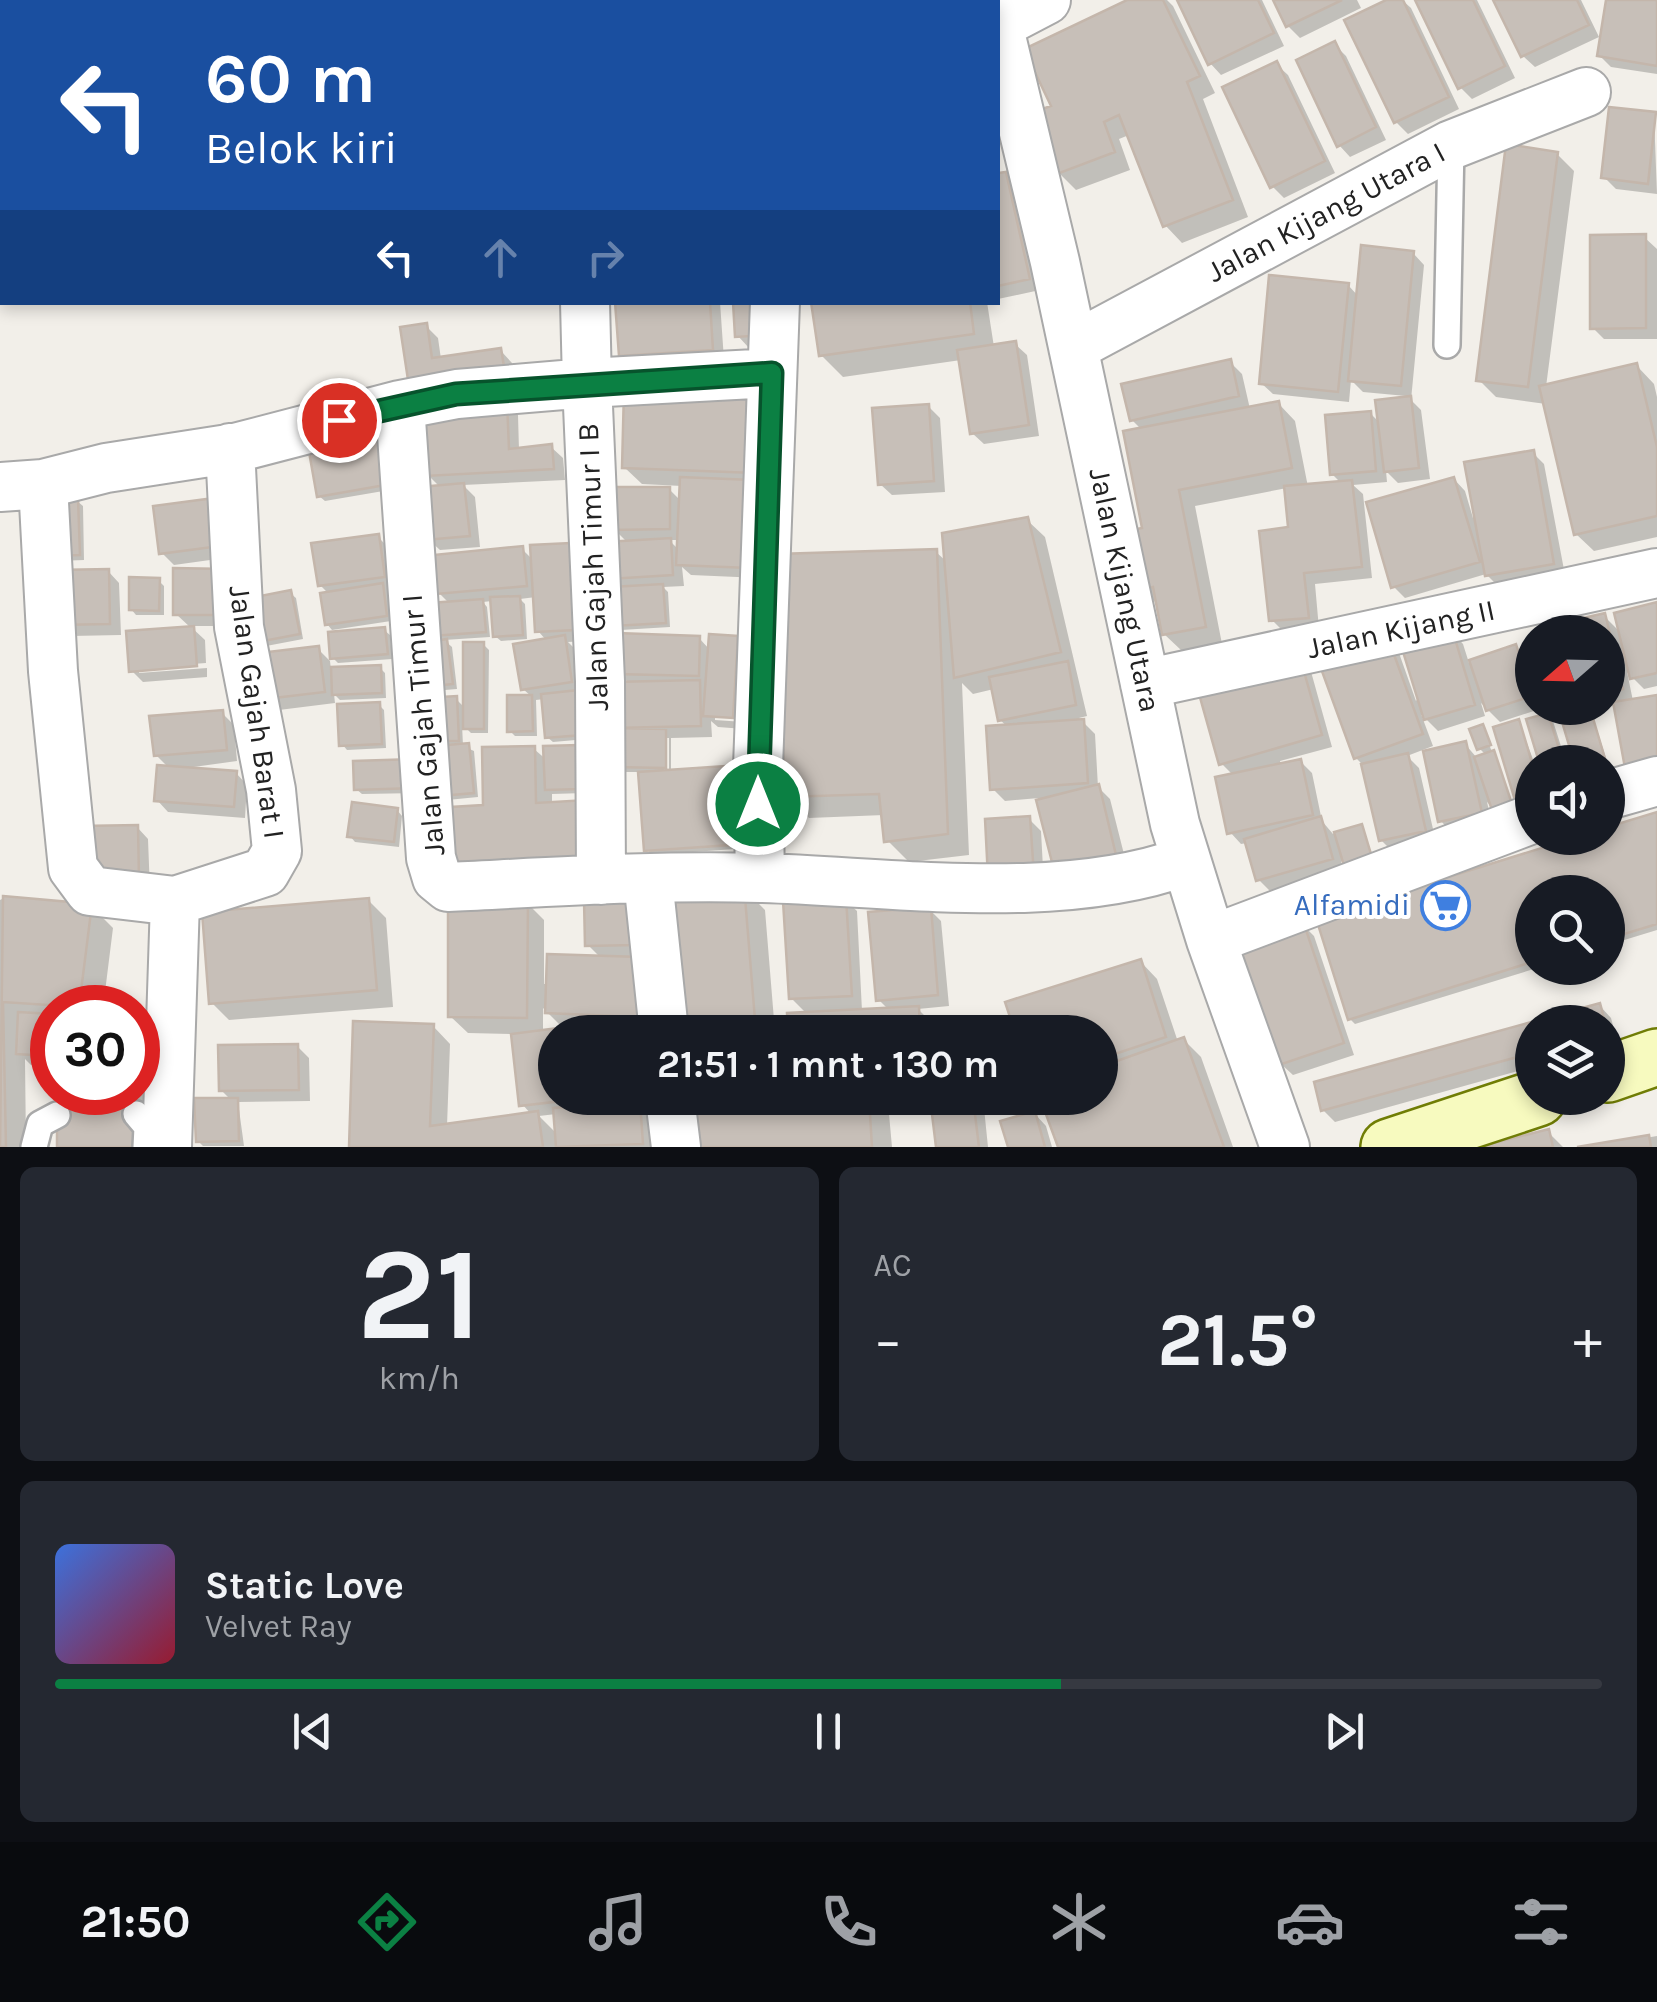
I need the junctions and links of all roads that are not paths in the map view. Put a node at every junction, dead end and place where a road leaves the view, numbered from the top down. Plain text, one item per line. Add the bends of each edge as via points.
1 (1046, 0) edge
2 (1000, 23) edge
3 (1000, 32) edge
4 (1586, 92) dead end
5 (1451, 145) junction
6 (585, 305) edge
7 (775, 305) edge
8 (1448, 346) dead end
9 (1074, 347) junction
10 (772, 373) junction
11 (587, 384) junction
12 (400, 405) junction
13 (230, 448) junction
14 (21, 486) edge
15 (1657, 573) edge
16 (1145, 684) junction
17 (1657, 781) edge
18 (1625, 790) edge
19 (1515, 826) edge
20 (1186, 861) junction
21 (760, 878) junction
22 (601, 880) junction
23 (648, 880) junction
24 (175, 901) junction
25 (1211, 940) junction
26 (662, 1015) edge
27 (1657, 1057) edge
28 (1625, 1068) edge
29 (1515, 1108) edge
30 (672, 1115) edge
31 (57, 1116) dead end
32 (151, 1130) edge
33 (1443, 1139) edge
34 (34, 1147) edge
35 (146, 1147) edge
36 (676, 1147) edge
37 (1286, 1147) edge
38 (1389, 1147) edge

1 - 2 street
3 - 9 street, Jalan Kijang Utara
4 - 5 street, Jalan Kijang Utara I
5 - 8 lane
5 - 9 street, Jalan Kijang Utara I
6 - 11 street
7 - 10 street
9 - 16 street, Jalan Kijang Utara
10 - 11 street
10 - 21 street
11 - 12 street, Jalan Gajah Timur I B
11 - 22 street, Jalan Gajah Timur I B
12 - 13 street
12 - 22 street, Jalan Gajah Timur I via 437,878 448,887
13 - 14 street
13 - 24 street, Jalan Gajah Barat I via 239,627 277,852 264,872
14 - 24 street via 53,671 73,868 90,891
15 - 16 street, Jalan Kijang II
16 - 20 street, Jalan Kijang Utara
17 - 18 street
19 - 25 street
20 - 21 street, Jalan Gajah Timur I via 1151,874 1030,886
20 - 25 street, Jalan Kijang Utara
21 - 23 street, Jalan Gajah Timur I
22 - 23 street, Jalan Gajah Timur I
23 - 26 street
24 - 32 street
25 - 37 street, Jalan Kijang Utara
27 - 28 main road
29 - 33 main road
30 - 36 street
31 - 34 lane via 40,1124
32 - 35 lane
33 - 38 main road

